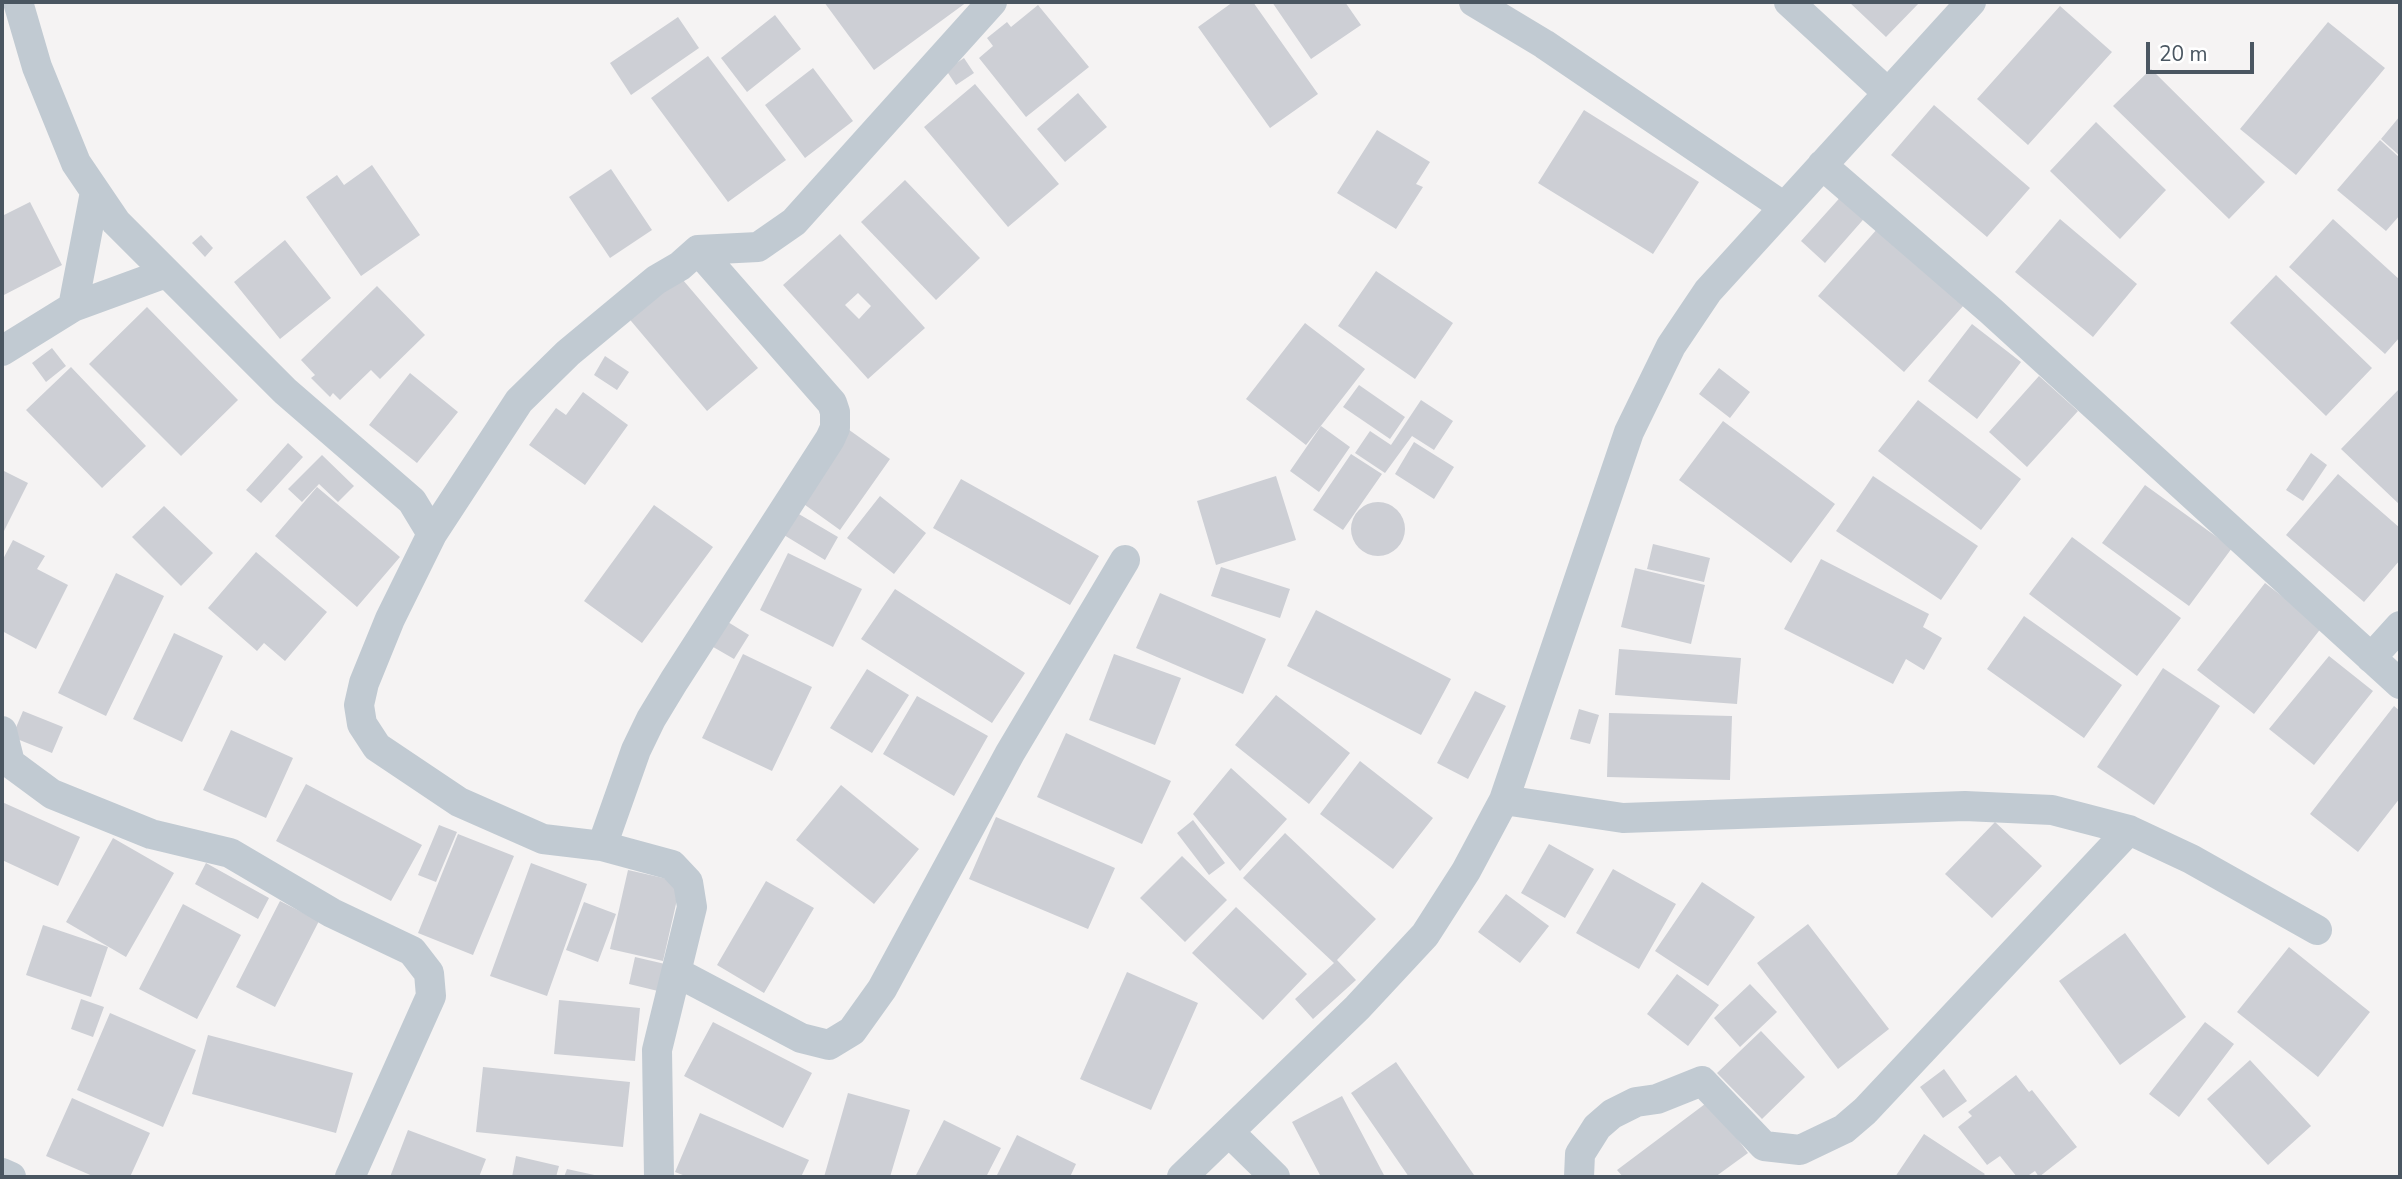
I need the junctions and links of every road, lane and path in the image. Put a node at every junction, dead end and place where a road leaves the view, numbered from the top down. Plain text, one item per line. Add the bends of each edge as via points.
1 (18, 2) edge
2 (992, 2) edge
3 (1474, 2) edge
4 (1789, 2) edge
5 (1971, 2) edge
6 (15, 33) edge
7 (1888, 93) junction
8 (1822, 165) junction
9 (95, 191) junction
10 (1784, 207) junction
11 (698, 250) junction
12 (166, 273) junction
13 (73, 307) junction
14 (2, 352) edge
15 (432, 534) junction
16 (1125, 560) dead end
17 (2400, 626) edge
18 (2371, 658) junction
19 (2400, 684) edge
20 (2, 731) edge
21 (6, 766) edge
22 (1504, 800) junction
23 (2129, 830) junction
24 (602, 846) junction
25 (2317, 930) dead end
26 (676, 972) junction
27 (1228, 1132) junction
28 (2, 1173) edge
29 (11, 1177) edge
30 (350, 1177) edge
31 (659, 1177) edge
32 (1182, 1177) edge
33 (1275, 1177) edge
34 (1579, 1177) edge

1 - 6 street
2 - 11 street via 794,222 758,247
3 - 10 street via 1544,44
4 - 7 street
5 - 7 street
6 - 9 street via 37,67 76,163
7 - 8 street
8 - 10 street
8 - 18 street via 1991,311
9 - 12 street via 116,222
9 - 13 street
10 - 22 street via 1708,291 1671,346 1629,432
11 - 15 street via 588,337 519,401
11 - 24 street via 832,403 835,428 652,719 636,750
12 - 13 street
12 - 15 street via 285,391 412,501
13 - 14 street
15 - 24 street via 390,618 364,684 359,705 362,724 377,747 459,802 543,839
16 - 26 street via 1010,753 882,989 852,1031 829,1045 801,1038
17 - 18 street
18 - 19 street
20 - 21 street
21 - 30 street via 51,794 151,834 230,853 332,913 411,951 424,965 431,996
22 - 23 street via 1623,818 1978,806 2052,810
22 - 27 street via 1466,871 1424,935 1357,1008
23 - 25 street via 2192,859
23 - 34 street via 1844,1129 1800,1150 1764,1146 1703,1081 1612,1114 1597,1127 1580,1154
24 - 26 street via 672,865 688,882 692,908
26 - 31 street via 657,1050
27 - 32 street
27 - 33 street
28 - 29 street

